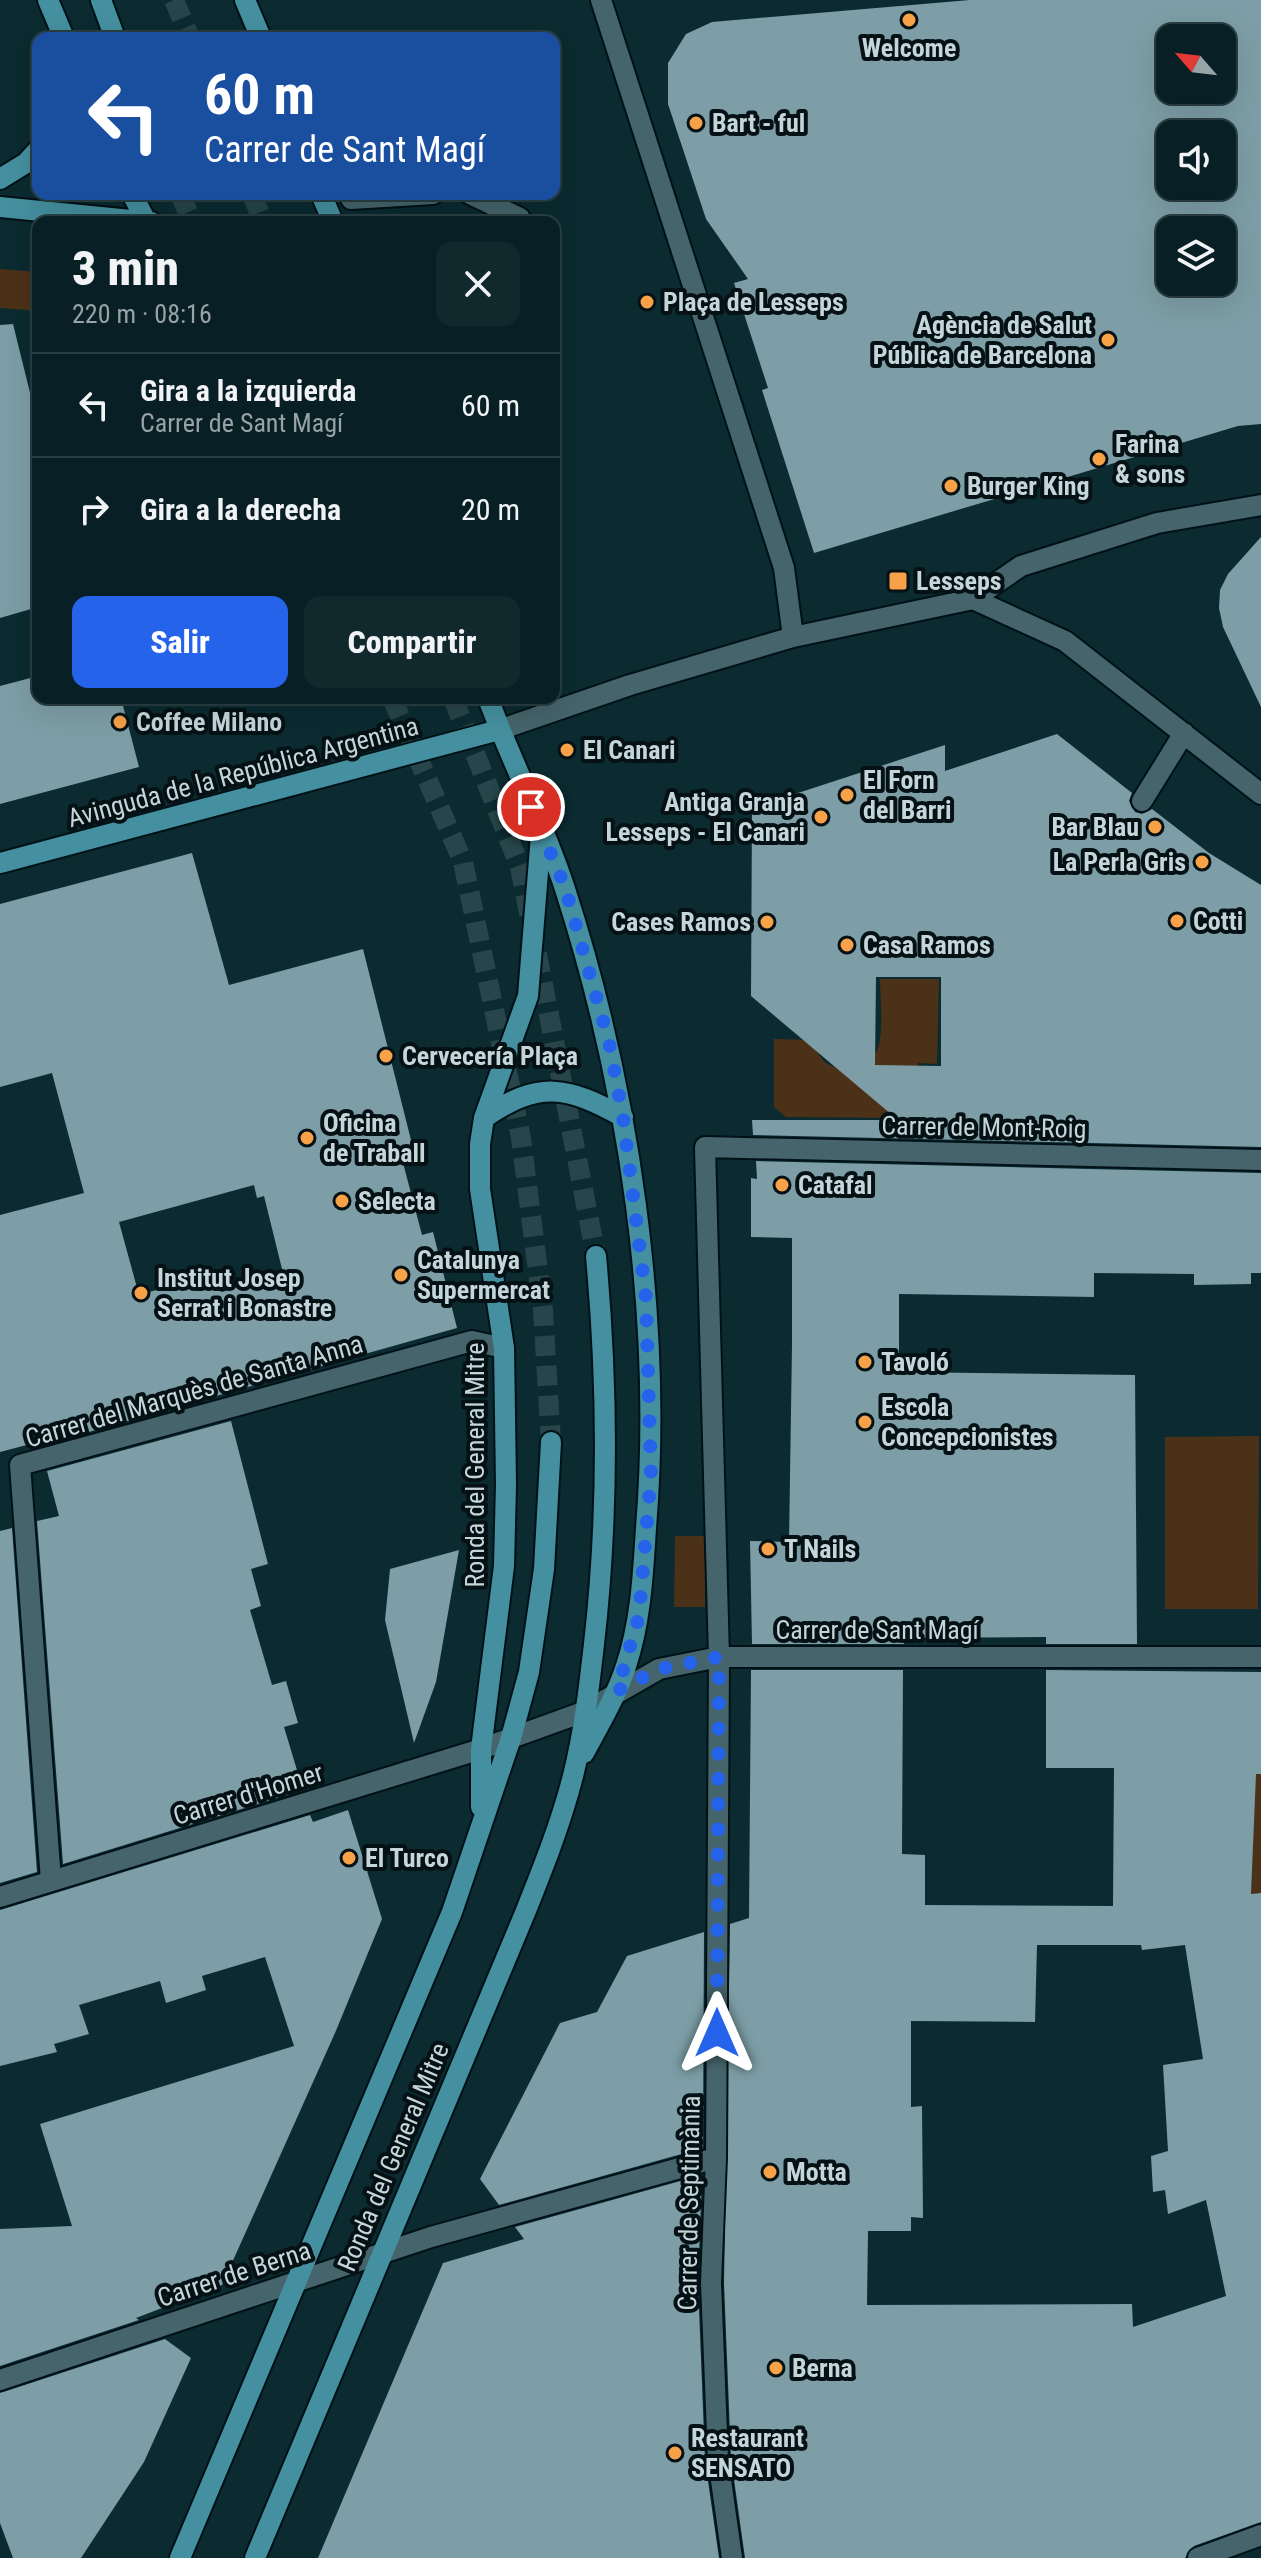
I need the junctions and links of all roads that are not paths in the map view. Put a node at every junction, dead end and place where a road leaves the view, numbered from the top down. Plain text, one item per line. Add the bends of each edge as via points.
1 (101, 0) edge
2 (245, 0) edge
3 (601, 0) edge
4 (50, 6) edge
5 (56, 32) edge
6 (61, 32) edge
7 (113, 32) edge
8 (258, 32) edge
9 (32, 156) edge
10 (0, 179) edge
11 (482, 200) edge
12 (0, 207) edge
13 (95, 216) edge
14 (516, 216) edge
15 (1261, 505) edge
16 (973, 599) junction
17 (793, 637) junction
18 (490, 704) edge
19 (499, 730) junction
20 (1184, 733) junction
21 (1261, 794) edge
22 (1142, 801) dead end
23 (541, 833) junction
24 (0, 863) edge
25 (623, 1117) junction
26 (484, 1118) junction
27 (1261, 1160) edge
28 (596, 1256) tunnel mouth
29 (504, 1348) junction
30 (551, 1442) tunnel mouth
31 (719, 1657) junction
32 (1261, 1657) edge
33 (617, 1691) junction
34 (586, 1711) junction
35 (511, 1738) junction
36 (481, 1749) junction
37 (573, 1774) junction
38 (482, 1819) junction
39 (51, 1881) junction
40 (0, 1897) edge
41 (716, 2158) junction
42 (380, 2256) junction
43 (297, 2281) junction
44 (0, 2380) edge
45 (1261, 2535) edge
46 (180, 2558) edge
47 (255, 2558) edge
48 (732, 2558) edge
49 (1198, 2558) edge

1 - 7 main road
2 - 8 main road
3 - 17 street via 784,568
4 - 5 main road
4 - 6 main road
9 - 10 main road
11 - 14 street
12 - 13 main road
15 - 16 street via 1157,523 1021,566
16 - 17 street
16 - 20 street via 1065,641
17 - 19 street
18 - 19 main road
19 - 23 main road, Ronda del General Mitre
19 - 24 main road, Avinguda de la República Argentina
20 - 21 street
20 - 22 street
23 - 25 main road, Ronda del General Mitre via 565,887 598,995
23 - 26 main road, Ronda del General Mitre via 528,996
25 - 26 main road via 577,1093 549,1089 529,1093
25 - 33 main road, Ronda del General Mitre via 646,1298 651,1475 639,1616
26 - 29 main road, Ronda del General Mitre via 480,1189
27 - 31 street, Carrer de Mont-Roig via 705,1147
28 - 34 main road, Ronda del General Mitre via 607,1474 604,1558
29 - 36 main road, Ronda del General Mitre via 504,1566
29 - 39 street, Carrer del Marquès de Santa Anna via 472,1341 20,1465
30 - 35 main road, Ronda del General Mitre via 544,1569 529,1672
31 - 32 street, Carrer de Sant Magí
31 - 33 street, Carrer de Sant Magí via 659,1669
31 - 41 street, Carrer de Septimània
33 - 34 street, Carrer de Sant Magí
33 - 37 main road, Ronda del General Mitre
34 - 35 street, Carrer de Sant Magí
34 - 37 main road, Ronda del General Mitre
35 - 36 street, Carrer d'Homer
35 - 38 main road, Ronda del General Mitre
36 - 38 main road, Ronda del General Mitre
36 - 39 street, Carrer d'Homer
37 - 42 main road, Ronda del General Mitre via 536,1885
38 - 43 main road, Ronda del General Mitre via 452,1912
39 - 40 street, Carrer d'Homer
41 - 42 street, Carrer de Berna
41 - 48 street, Carrer de Septimània via 711,2283 718,2459
42 - 43 street, Carrer de Berna
42 - 47 main road, Ronda del General Mitre
43 - 44 street, Carrer de Berna
43 - 46 main road, Ronda del General Mitre
45 - 49 street

